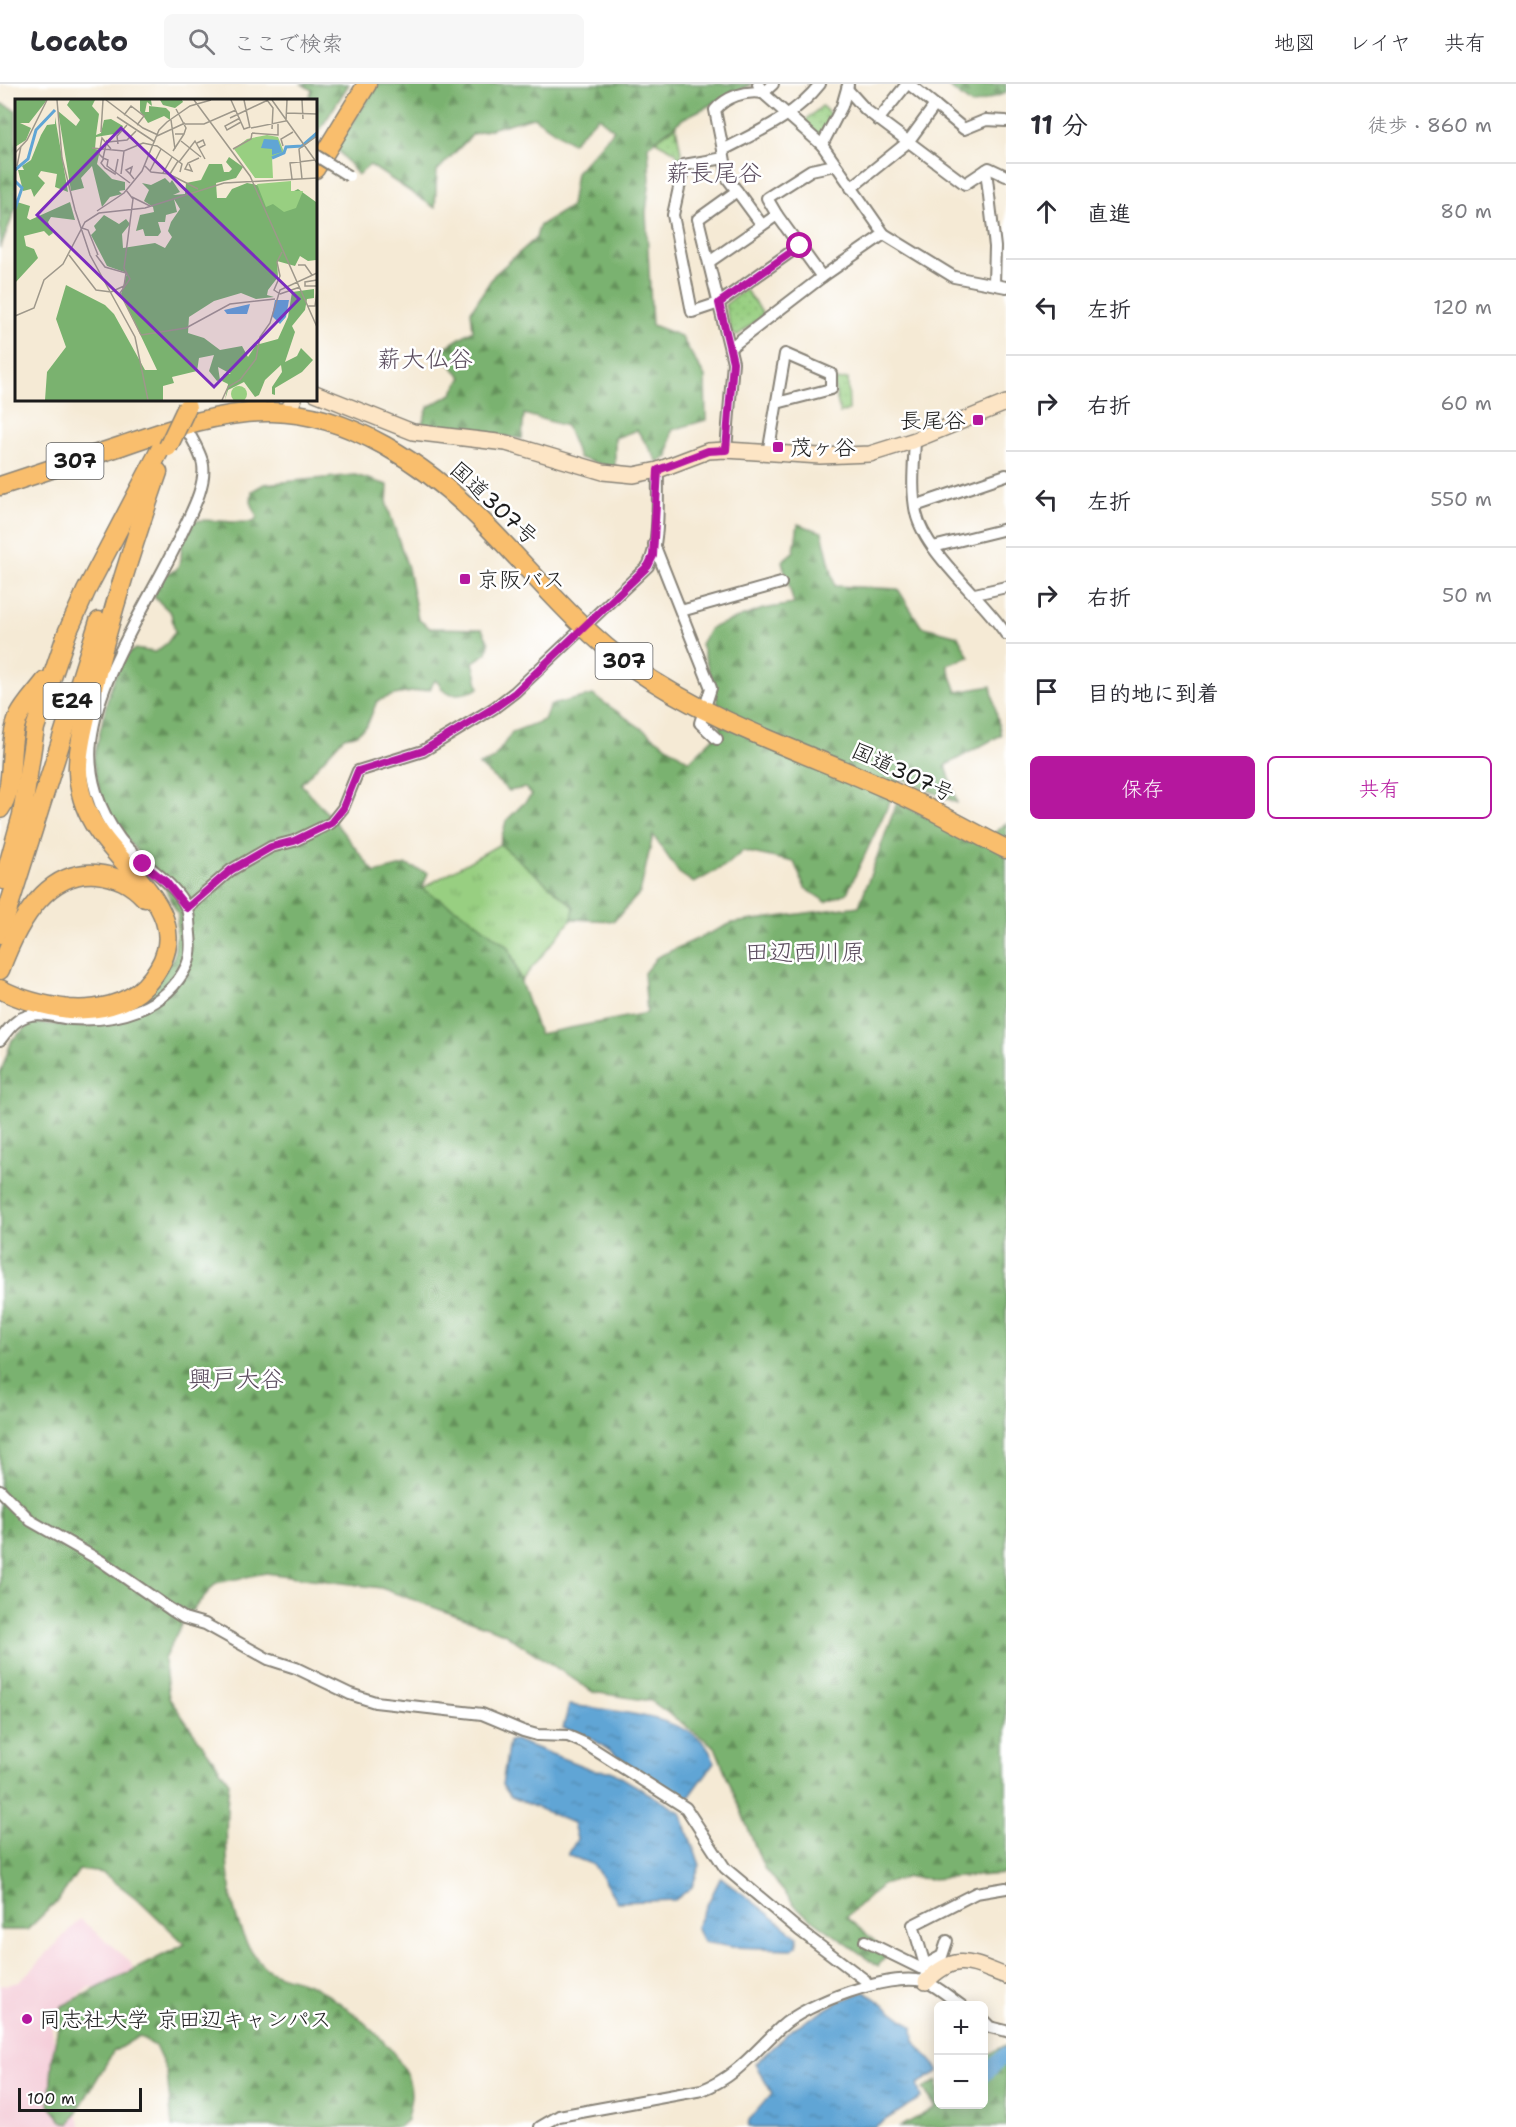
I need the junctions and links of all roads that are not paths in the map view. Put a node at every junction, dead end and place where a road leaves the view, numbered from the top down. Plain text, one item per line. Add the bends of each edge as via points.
1 (360, 84) edge
2 (367, 84) edge
3 (773, 84) edge
4 (820, 84) edge
5 (908, 84) edge
6 (848, 87) edge
7 (761, 88) edge
8 (935, 105) junction
9 (788, 116) junction
10 (878, 120) junction
11 (1006, 122) edge
12 (908, 142) junction
13 (822, 145) junction
14 (723, 154) junction
15 (316, 155) edge
16 (316, 158) edge
17 (835, 165) junction
18 (316, 167) edge
19 (986, 170) junction
20 (349, 176) dead end
21 (1006, 176) edge
22 (851, 188) junction
23 (737, 191) junction
24 (777, 215) junction
25 (762, 225) junction
26 (884, 234) junction
27 (800, 246) junction
28 (709, 262) junction
29 (822, 277) junction
30 (994, 283) junction
31 (1006, 287) edge
32 (719, 303) junction
33 (730, 347) junction
34 (316, 393) edge
35 (777, 403) junction
36 (1006, 403) edge
37 (291, 406) edge
38 (186, 407) edge
39 (915, 440) junction
40 (165, 447) junction
41 (726, 450) junction
42 (768, 454) junction
43 (658, 470) junction
44 (158, 472) junction
45 (1006, 475) edge
46 (0, 486) edge
47 (915, 506) junction
48 (1006, 529) edge
49 (654, 544) junction
50 (933, 547) junction
51 (781, 583) dead end
52 (1006, 587) edge
53 (975, 594) junction
54 (681, 611) junction
55 (582, 625) junction
56 (1006, 634) edge
57 (56, 666) junction
58 (702, 710) junction
59 (717, 739) dead end
60 (0, 809) edge
61 (1006, 849) edge
62 (0, 893) edge
63 (187, 908) junction
64 (0, 934) edge
65 (2, 982) edge
66 (0, 1040) edge
67 (0, 1490) edge
68 (1006, 1888) edge
69 (865, 1941) dead end
70 (947, 1941) dead end
71 (926, 1965) junction
72 (1006, 1976) edge
73 (926, 1982) junction
74 (867, 1985) junction
75 (954, 2001) edge
76 (988, 2024) edge
77 (1006, 2031) edge
78 (540, 2127) edge

1 - 15 highway
2 - 18 highway
3 - 7 street
4 - 9 street
5 - 8 street
5 - 10 street
6 - 10 street
6 - 13 street
7 - 9 street
7 - 14 street via 723,100 715,110
8 - 11 street via 964,129 986,120
8 - 12 street
9 - 13 street
9 - 14 street
10 - 12 street
12 - 19 street via 965,183
12 - 22 street
13 - 17 street
14 - 23 street via 728,179
14 - 32 street via 684,165 673,215 692,312
16 - 20 street, bridge
17 - 22 street
17 - 24 street via 810,170 767,198
19 - 21 street
19 - 30 street via 995,247
22 - 26 street
23 - 25 street
23 - 28 street via 698,219
24 - 25 street
24 - 27 street
25 - 28 street
26 - 29 street
26 - 30 street via 954,277
27 - 29 street
27 - 32 street
28 - 32 street
29 - 33 street
30 - 31 street
32 - 33 street
33 - 41 street via 732,393
34 - 43 street via 413,432 506,443 603,472 634,475
35 - 35 street via 785,354 831,374 831,388
35 - 42 street
36 - 39 street
37 - 38 highway, 国道307号 / 307 via 236,414
37 - 55 highway, 国道307号 / 307 via 369,436 438,480
38 - 40 highway, E24
38 - 46 highway, 国道307号 / 307
38 - 63 street via 203,474 193,509 170,560 108,682 92,733 89,758 92,782 119,838 166,882
39 - 42 street via 870,454
39 - 47 street
40 - 44 highway, E24
40 - 57 highway, E24 via 76,612
41 - 42 street
41 - 43 street via 708,451
43 - 49 street
44 - 64 highway, E24 via 99,619
44 - 65 highway via 100,657 78,765 91,819 158,901 166,933 161,962 142,989 107,1006 79,1010 61,1008
45 - 47 street
47 - 50 street
48 - 50 street
49 - 54 street
49 - 55 street via 648,566
50 - 53 street
51 - 54 street
52 - 53 street
53 - 56 street
54 - 58 street via 711,688
55 - 58 highway, 国道307号 / 307 via 629,665
55 - 63 street via 515,693 423,751 358,771 343,808 331,823 271,847 231,870
57 - 60 highway via 19,716 8,789
57 - 62 highway, E24 via 36,728 22,815
58 - 59 street via 700,723
58 - 61 highway, 国道307号 / 307 via 896,792
63 - 66 street via 191,944 187,965 153,1003 132,1015 104,1019 32,1014 13,1022
65 - 65 highway via 53,999 76,1001 99,1000 128,989 146,973 156,952 157,928 150,906 137,890 118,878 88,874 62,881 28,914 9,945
67 - 74 street via 31,1521 101,1561 170,1610 205,1624 268,1659 375,1701 482,1714 537,1735 568,1736 584,1743 686,1808 724,1868
68 - 71 street via 976,1893 913,1925
69 - 71 street via 920,1968
70 - 71 street via 942,1956
71 - 73 street
72 - 73 street via 957,1961 940,1968
73 - 74 street via 912,1979
73 - 75 street
74 - 78 street via 793,2018 720,2083 702,2090 559,2116
76 - 77 street

